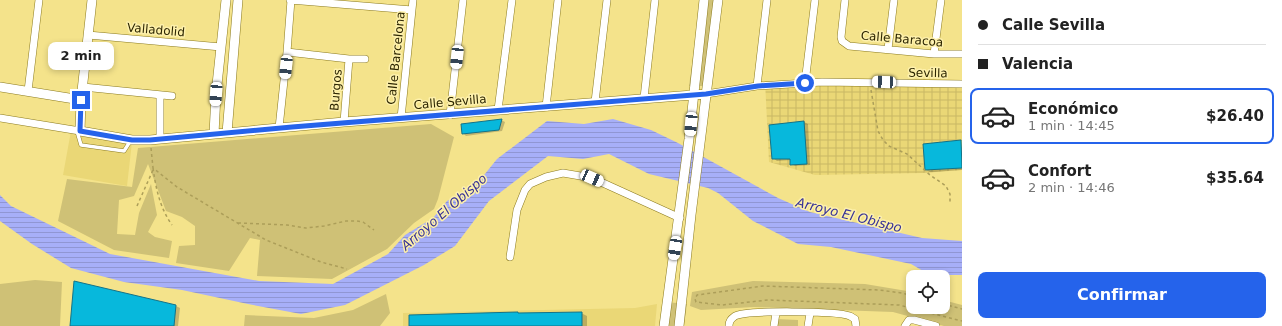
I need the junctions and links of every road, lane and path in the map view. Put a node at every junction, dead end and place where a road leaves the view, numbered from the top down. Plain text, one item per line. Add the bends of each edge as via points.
1 (39, 0) edge
2 (92, 0) edge
3 (226, 0) edge
4 (238, 0) edge
5 (290, 0) edge
6 (413, 0) edge
7 (463, 0) edge
8 (512, 0) edge
9 (558, 0) edge
10 (607, 0) edge
11 (655, 0) edge
12 (704, 0) edge
13 (718, 0) edge
14 (767, 0) edge
15 (815, 0) edge
16 (845, 0) edge
17 (894, 0) edge
18 (941, 0) edge
19 (412, 10) junction
20 (88, 35) junction
21 (221, 47) junction
22 (888, 49) junction
23 (287, 52) junction
24 (934, 54) junction
25 (962, 54) edge
26 (349, 59) junction
27 (363, 59) dead end
28 (822, 82) joint
29 (870, 82) junction
30 (805, 83) junction
31 (962, 84) edge
32 (758, 86) junction
33 (0, 87) edge
34 (83, 87) junction
35 (28, 91) junction
36 (693, 94) junction
37 (706, 94) junction
38 (160, 95) junction
39 (172, 96) dead end
40 (644, 98) junction
41 (81, 100) junction
42 (595, 102) junction
43 (546, 107) junction
44 (498, 110) junction
45 (450, 115) junction
46 (0, 118) edge
47 (401, 118) junction
48 (344, 122) junction
49 (280, 128) junction
50 (78, 130) junction
51 (227, 133) junction
52 (214, 134) junction
53 (160, 139) junction
54 (132, 140) junction
55 (150, 140) junction
56 (153, 168) junction
57 (950, 203) dead end
58 (137, 206) dead end
59 (680, 218) junction
60 (236, 223) junction
61 (172, 225) dead end
62 (690, 226) junction
63 (374, 230) dead end
64 (510, 257) dead end
65 (347, 269) dead end
66 (906, 294) edge
67 (950, 305) edge
68 (906, 307) edge
69 (962, 308) edge
70 (776, 312) junction
71 (810, 313) junction
72 (934, 314) edge
73 (962, 321) edge
74 (664, 326) edge
75 (679, 326) edge
76 (729, 326) edge
77 (774, 326) edge
78 (808, 326) edge
79 (856, 326) edge
80 (905, 326) edge
81 (936, 326) edge

1 - 35 street
2 - 20 street
3 - 21 street
4 - 51 street
5 - 19 street
5 - 23 street
6 - 19 street, Calle Barcelona
7 - 45 street
8 - 44 street
9 - 43 street
10 - 42 street
11 - 40 street
12 - 36 street
13 - 37 street
14 - 32 street
15 - 30 street
16 - 22 street, Calle Baracoa via 842,41 849,46
17 - 22 street
18 - 24 street
19 - 47 street, Calle Barcelona
20 - 21 street, Valladolid
20 - 34 street
21 - 52 street
22 - 24 street, Calle Baracoa
23 - 26 street
23 - 49 street
24 - 25 street, Calle Baracoa
26 - 27 street
26 - 48 street, Burgos
28 - 29 street, Sevilla
28 - 30 street, Calle Sevilla
29 - 31 street, Sevilla
29 - 57 path via 878,131 883,140 888,146 907,154 946,186 950,194
30 - 32 street, Calle Sevilla
32 - 37 street, Calle Sevilla
33 - 35 street
34 - 38 street
34 - 41 street
35 - 41 street
36 - 37 street, Calle Sevilla
36 - 40 street, Calle Sevilla
36 - 59 street
37 - 62 street
38 - 39 street
38 - 53 street
40 - 42 street, Calle Sevilla
41 - 50 street
42 - 43 street, Calle Sevilla
43 - 44 street, Calle Sevilla
44 - 45 street, Calle Sevilla
45 - 47 street, Calle Sevilla
46 - 50 street
47 - 48 street, Calle Sevilla
48 - 49 street, Calle Sevilla
49 - 51 street, Calle Sevilla
50 - 54 street, Calle Sevilla
50 - 54 lane via 82,145 124,151
51 - 52 street, Calle Sevilla
52 - 53 street, Calle Sevilla
53 - 55 street, Calle Sevilla
54 - 55 street, Calle Sevilla
55 - 56 path
56 - 58 path
56 - 60 path via 177,187
56 - 61 path via 158,197
59 - 62 street
59 - 64 street via 592,178 563,173 530,184 525,190 517,210
59 - 74 street
60 - 63 path via 306,228 351,220 363,222
60 - 65 path via 287,249
62 - 75 street
66 - 68 path via 879,290 763,286 697,296 695,299 696,302 722,305 768,300
67 - 69 path
70 - 71 street
70 - 76 street via 738,315 731,320
70 - 77 street
71 - 78 street
71 - 79 street via 849,316 855,320
72 - 73 path
80 - 81 street via 909,320 914,320

